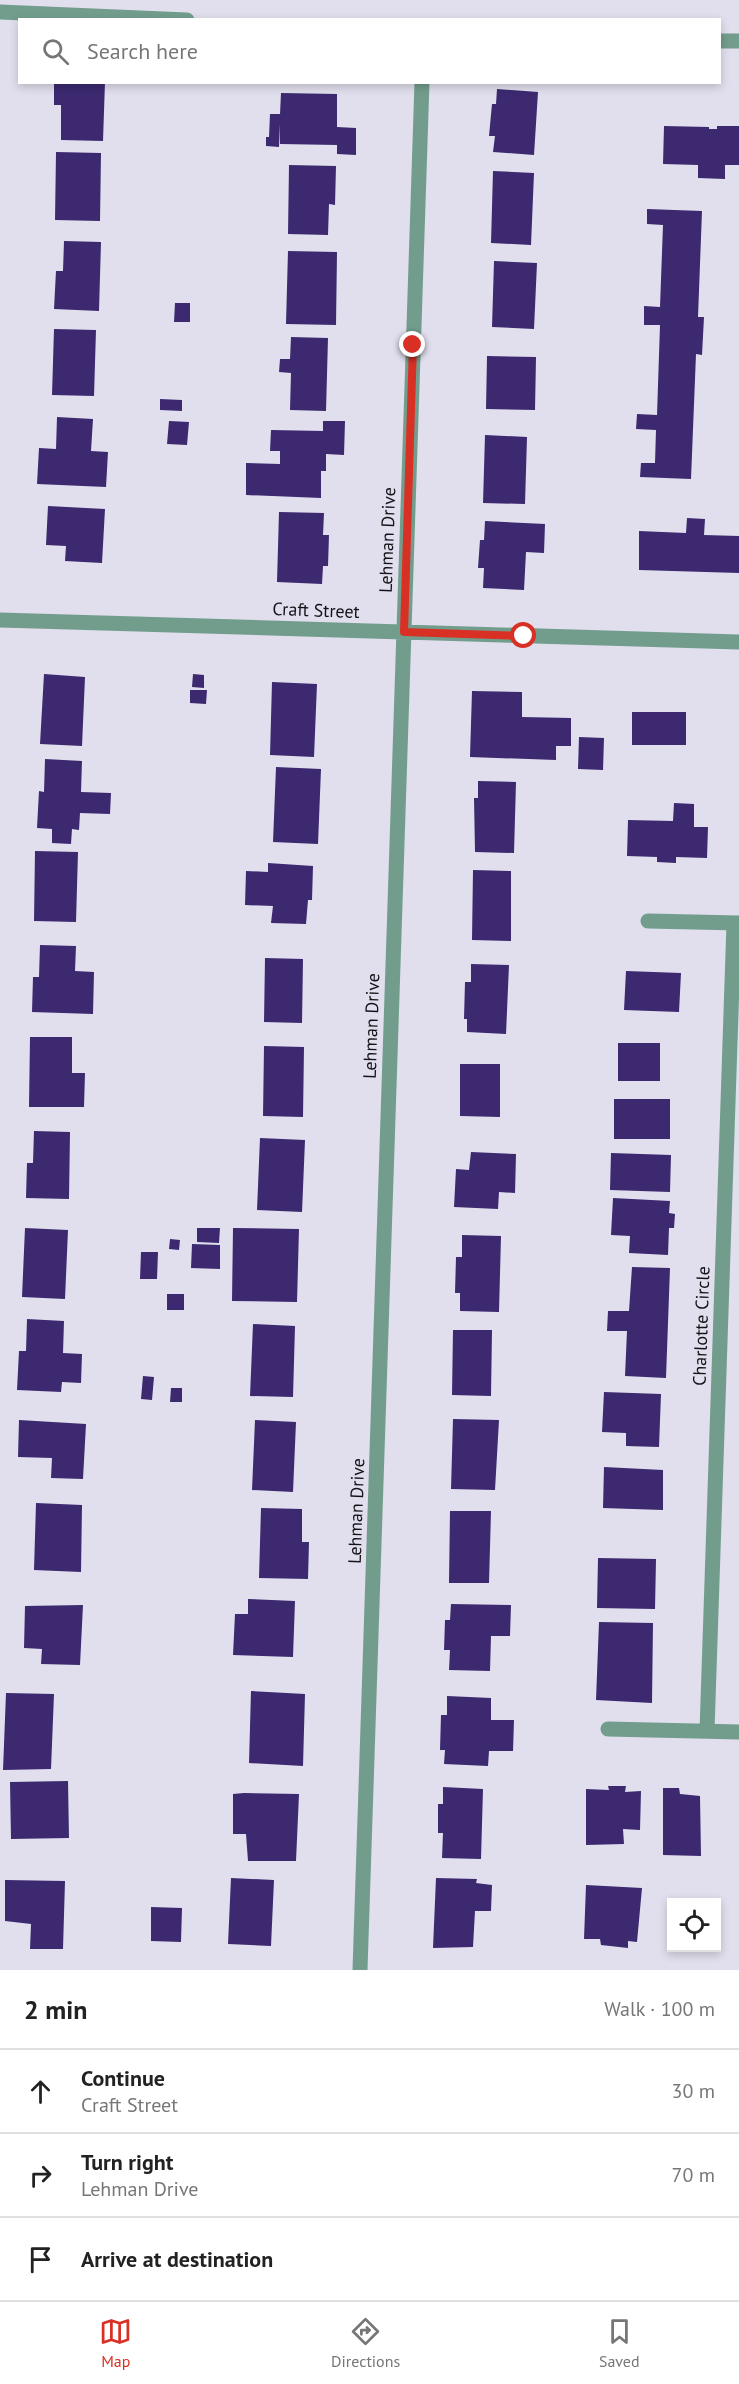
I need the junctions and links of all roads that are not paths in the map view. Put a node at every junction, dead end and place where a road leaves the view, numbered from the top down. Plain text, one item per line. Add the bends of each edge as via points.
1 (0, 12) edge
2 (140, 18) edge
3 (721, 40) edge
4 (739, 41) edge
5 (422, 84) edge
6 (0, 620) edge
7 (404, 632) junction
8 (739, 642) edge
9 (648, 921) dead end
10 (736, 923) edge
11 (608, 1729) dead end
12 (707, 1731) junction
13 (739, 1732) edge
14 (360, 1970) edge

1 - 2 street
3 - 4 street
5 - 7 street, Lehman Drive
6 - 7 street, Craft Street
7 - 8 street, Craft Street
7 - 14 street, Lehman Drive
9 - 10 street, Charlotte Circle
10 - 12 street, Charlotte Circle
11 - 12 street
12 - 13 street

